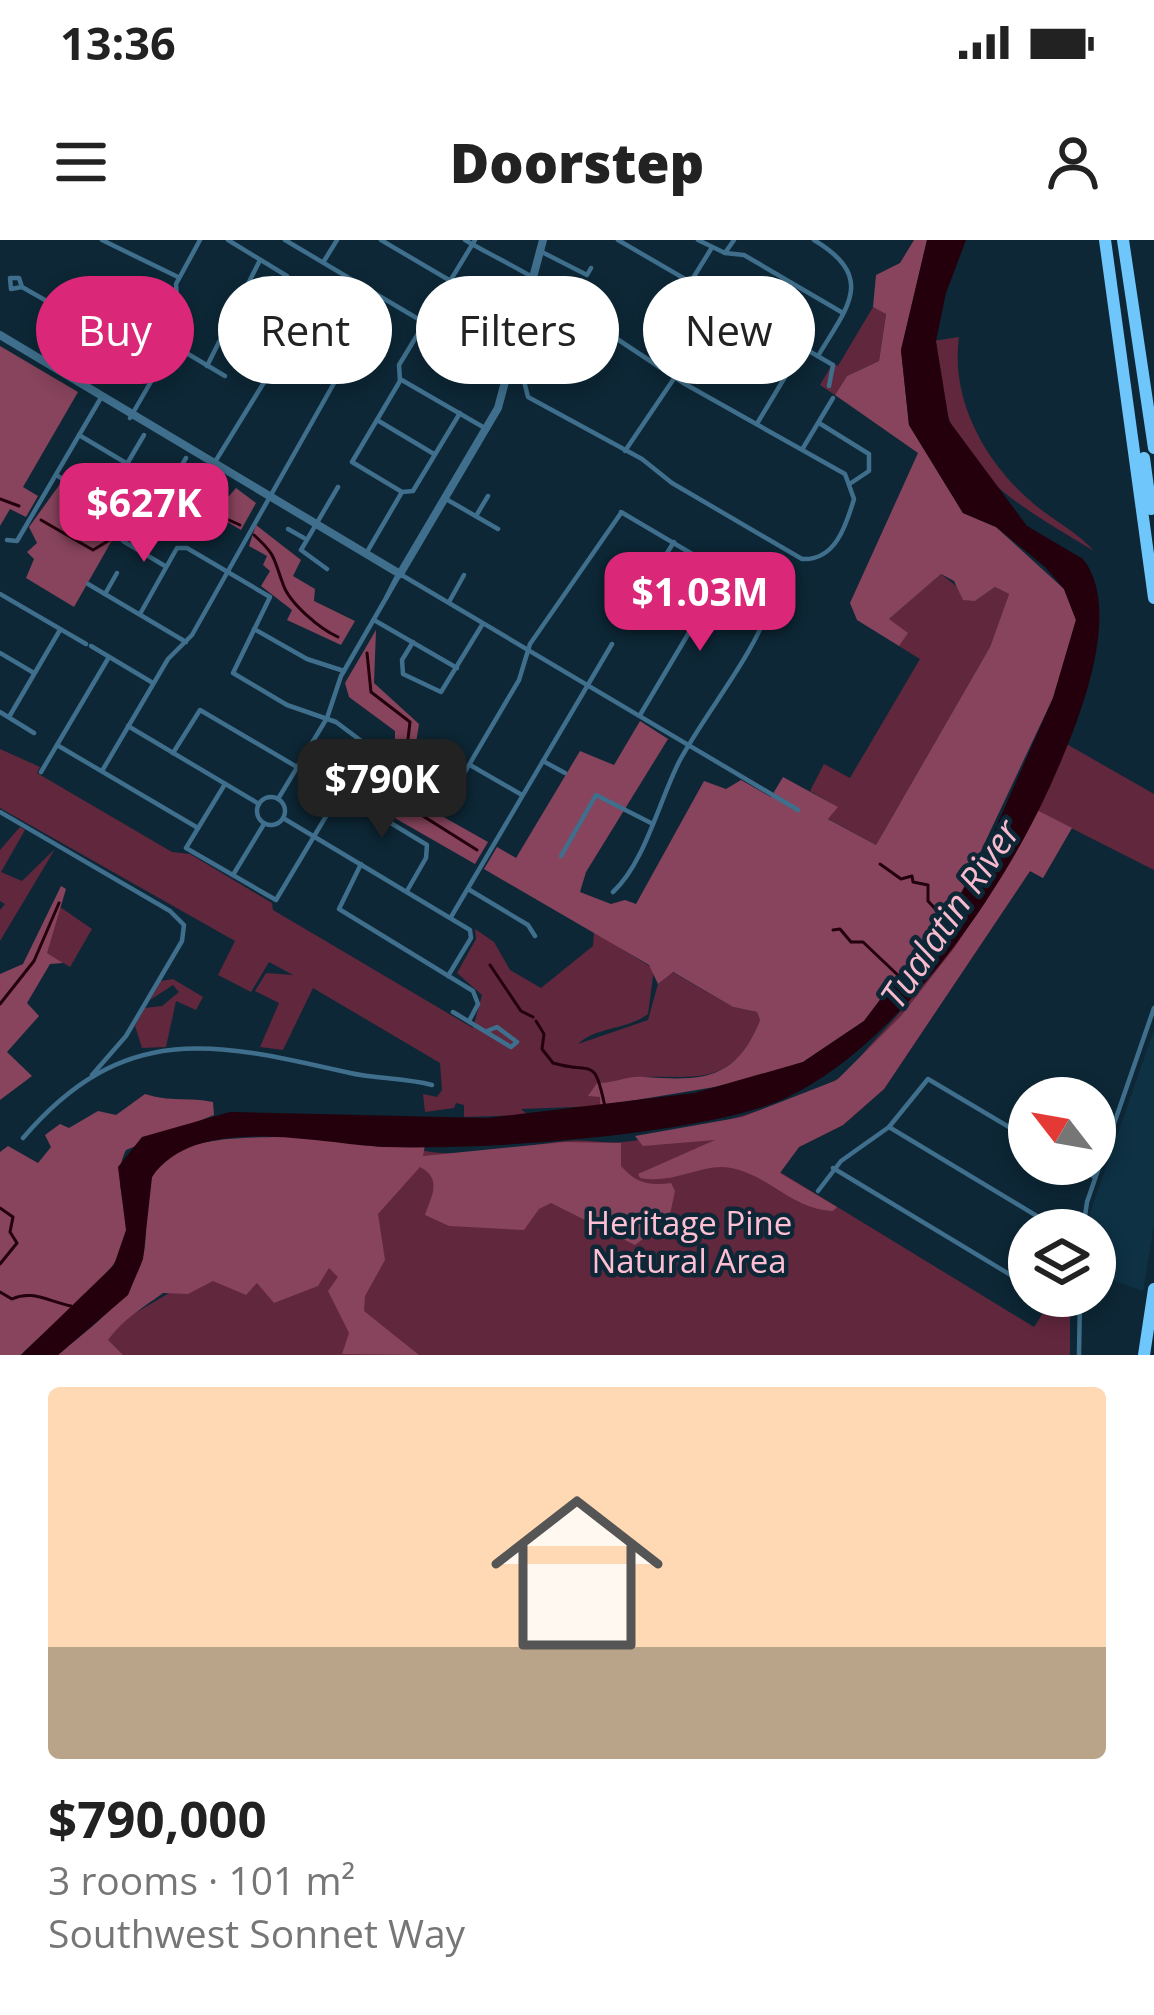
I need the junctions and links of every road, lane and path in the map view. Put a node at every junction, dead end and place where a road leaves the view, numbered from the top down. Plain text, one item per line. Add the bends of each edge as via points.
1 (102, 240) edge
2 (131, 240) edge
3 (200, 240) edge
4 (228, 240) edge
5 (285, 240) edge
6 (337, 240) edge
7 (381, 240) edge
8 (465, 240) edge
9 (618, 240) edge
10 (698, 240) edge
11 (734, 240) edge
12 (814, 240) edge
13 (1105, 240) edge
14 (1123, 240) edge
15 (474, 243) edge
16 (542, 245) edge
17 (711, 249) junction
18 (124, 253) junction
19 (725, 253) junction
20 (260, 260) junction
21 (323, 262) junction
22 (0, 274) edge
23 (176, 276) edge
24 (179, 276) edge
25 (287, 276) dead end
26 (442, 276) edge
27 (452, 276) edge
28 (524, 276) edge
29 (533, 276) edge
30 (587, 276) edge
31 (678, 276) edge
32 (694, 276) edge
33 (36, 295) edge
34 (843, 314) junction
35 (416, 317) edge
36 (416, 337) edge
37 (0, 338) edge
38 (815, 354) edge
39 (818, 356) junction
40 (194, 358) edge
41 (207, 366) junction
42 (218, 372) edge
43 (400, 379) junction
44 (150, 384) edge
45 (506, 384) edge
46 (525, 384) edge
47 (670, 384) edge
48 (689, 384) edge
49 (781, 384) edge
50 (830, 386) dead end
51 (100, 398) junction
52 (833, 398) dead end
53 (460, 413) junction
54 (131, 416) junction
55 (377, 420) junction
56 (758, 422) junction
57 (819, 422) junction
58 (487, 429) junction
59 (1132, 430) junction
60 (79, 435) junction
61 (144, 435) dead end
62 (803, 448) junction
63 (1154, 448) edge
64 (625, 452) junction
65 (435, 455) junction
66 (186, 458) dead end
67 (127, 464) junction
68 (214, 465) junction
69 (56, 475) junction
70 (176, 475) junction
71 (850, 483) junction
72 (338, 487) dead end
73 (402, 492) junction
74 (267, 496) junction
75 (488, 496) dead end
76 (446, 499) junction
77 (159, 504) dead end
78 (476, 517) junction
79 (315, 524) junction
80 (288, 529) dead end
81 (498, 529) dead end
82 (1154, 536) edge
83 (306, 539) junction
84 (7, 540) dead end
85 (17, 541) junction
86 (123, 541) dead end
87 (147, 541) dead end
88 (674, 542) junction
89 (25, 551) dead end
90 (141, 551) junction
91 (368, 552) junction
92 (166, 567) junction
93 (327, 569) dead end
94 (229, 572) junction
95 (725, 572) junction
96 (117, 573) dead end
97 (400, 574) junction
98 (464, 575) dead end
99 (651, 578) dead end
100 (88, 584) dead end
101 (0, 594) edge
102 (105, 594) junction
103 (1154, 596) edge
104 (449, 602) junction
105 (140, 614) junction
106 (374, 620) junction
107 (483, 623) junction
108 (254, 629) junction
109 (60, 630) junction
110 (186, 642) junction
111 (413, 642) junction
112 (612, 644) dead end
113 (527, 650) junction
114 (0, 653) edge
115 (109, 657) junction
116 (458, 668) junction
117 (344, 671) junction
118 (34, 674) junction
119 (154, 684) junction
120 (587, 685) junction
121 (0, 712) edge
122 (640, 715) junction
123 (8, 717) junction
124 (328, 718) junction
125 (128, 726) junction
126 (34, 733) dead end
127 (57, 745) junction
128 (690, 746) junction
129 (172, 753) junction
130 (543, 761) junction
131 (470, 765) junction
132 (297, 767) junction
133 (358, 769) junction
134 (102, 771) junction
135 (41, 772) dead end
136 (565, 773) dead end
137 (224, 784) junction
138 (390, 788) dead end
139 (343, 794) junction
140 (524, 795) junction
141 (278, 799) junction
142 (259, 804) junction
143 (446, 804) dead end
144 (798, 810) dead end
145 (0, 812) edge
146 (284, 818) junction
147 (651, 823) junction
148 (264, 824) junction
149 (198, 828) junction
150 (317, 838) junction
151 (561, 856) dead end
152 (361, 864) junction
153 (233, 875) junction
154 (468, 889) junction
155 (406, 891) junction
156 (613, 892) dead end
157 (451, 917) junction
158 (535, 936) dead end
159 (448, 976) junction
160 (1154, 1008) edge
161 (453, 1012) dead end
162 (469, 1021) junction
163 (487, 1031) junction
164 (92, 1076) junction
165 (432, 1085) dead end
166 (1116, 1117) edge
167 (889, 1127) junction
168 (1008, 1127) edge
169 (22, 1138) dead end
170 (833, 1168) junction
171 (818, 1191) dead end
172 (1025, 1209) edge
173 (1008, 1273) edge
174 (1154, 1289) edge
175 (1079, 1317) edge
176 (1078, 1355) edge
177 (1144, 1355) edge

1 - 18 street
2 - 18 street
3 - 24 street
4 - 20 street
5 - 21 street
6 - 21 street
7 - 26 street
8 - 15 street
9 - 31 street
10 - 17 street
11 - 19 street
12 - 34 street via 850,273
13 - 59 highway
14 - 63 highway
15 - 27 street
15 - 28 street
16 - 29 street
16 - 30 street
17 - 19 street
17 - 32 street
18 - 23 street
19 - 34 street via 744,255
20 - 25 street
20 - 41 street
21 - 35 street
22 - 33 street via 19,278
34 - 39 street
36 - 43 street via 398,367
37 - 51 street
38 - 39 street
39 - 50 street via 835,368
40 - 41 street
41 - 42 street
43 - 53 street
43 - 55 street
44 - 54 street
45 - 58 street
46 - 64 street via 524,391
47 - 64 street
48 - 56 street
49 - 56 street
51 - 54 street
51 - 60 street
52 - 57 street
53 - 58 street
53 - 65 street
54 - 68 street
55 - 65 street
55 - 73 street via 352,462
56 - 62 street
57 - 62 street
57 - 71 street via 869,454 869,471
58 - 76 street
59 - 82 highway via 1142,443
59 - 103 highway
60 - 67 street
60 - 69 street
61 - 67 street
62 - 71 street
64 - 71 street via 808,560 836,543 853,505
65 - 73 street via 413,491
66 - 70 street
67 - 69 street via 104,503
68 - 70 street via 200,485
68 - 74 street
68 - 74 street via 300,323 350,353
69 - 85 street
70 - 77 street
72 - 79 street
73 - 91 street
74 - 79 street
74 - 94 street
75 - 78 street
76 - 78 street
76 - 97 street
78 - 81 street
79 - 83 street
79 - 91 street
79 - 97 street
80 - 83 street
83 - 93 street via 303,554
84 - 85 street
85 - 89 street
86 - 90 street
87 - 90 street
88 - 95 street
88 - 99 street
88 - 113 street via 620,512
90 - 92 street
91 - 97 street
92 - 94 street via 180,546
92 - 105 street
94 - 108 street via 270,599
94 - 110 street
95 - 122 street
95 - 128 street via 771,600
96 - 102 street
97 - 104 street
97 - 106 street
98 - 104 street
100 - 102 street
101 - 109 street
102 - 105 street
104 - 107 street
105 - 110 street
106 - 111 street
106 - 117 street
107 - 113 street
107 - 116 street
108 - 117 street
108 - 124 street via 232,670 287,705
109 - 115 street
109 - 118 street
110 - 119 street
111 - 116 street
111 - 116 street via 403,674 430,691 442,691
112 - 120 street
113 - 120 street
113 - 131 street via 519,680
114 - 118 street
115 - 119 street
115 - 127 street
117 - 124 street
118 - 123 street
119 - 125 street
120 - 122 street
120 - 130 street
121 - 123 street
122 - 128 street
123 - 126 street
124 - 132 street
124 - 133 street via 366,742
125 - 129 street
125 - 134 street
127 - 134 street
127 - 135 street
128 - 144 street
128 - 147 street
129 - 132 street via 200,710
129 - 137 street
130 - 136 street
130 - 140 street
131 - 140 street
131 - 143 street
132 - 141 street
133 - 138 street
133 - 139 street
134 - 149 street
137 - 142 street
137 - 149 street
139 - 150 street
139 - 155 street via 427,845
140 - 154 street
141 - 142 street
141 - 146 street
142 - 148 street
145 - 164 street via 184,925 128,1034
146 - 148 street
146 - 150 street
147 - 151 street via 596,795
147 - 156 street
148 - 153 street
149 - 153 street via 186,848
150 - 152 street
150 - 153 street via 276,900
152 - 155 street
152 - 159 street via 339,908
154 - 157 street
154 - 158 street
155 - 157 street
157 - 159 street via 472,934
159 - 162 street via 477,997
160 - 166 street
161 - 162 street
162 - 163 street
163 - 163 street via 511,1047 518,1042 497,1027
164 - 165 street via 141,1055 216,1046
164 - 169 street
167 - 168 street via 928,1079
167 - 170 street
167 - 172 street
170 - 171 street
170 - 173 street
174 - 177 highway
175 - 176 street

